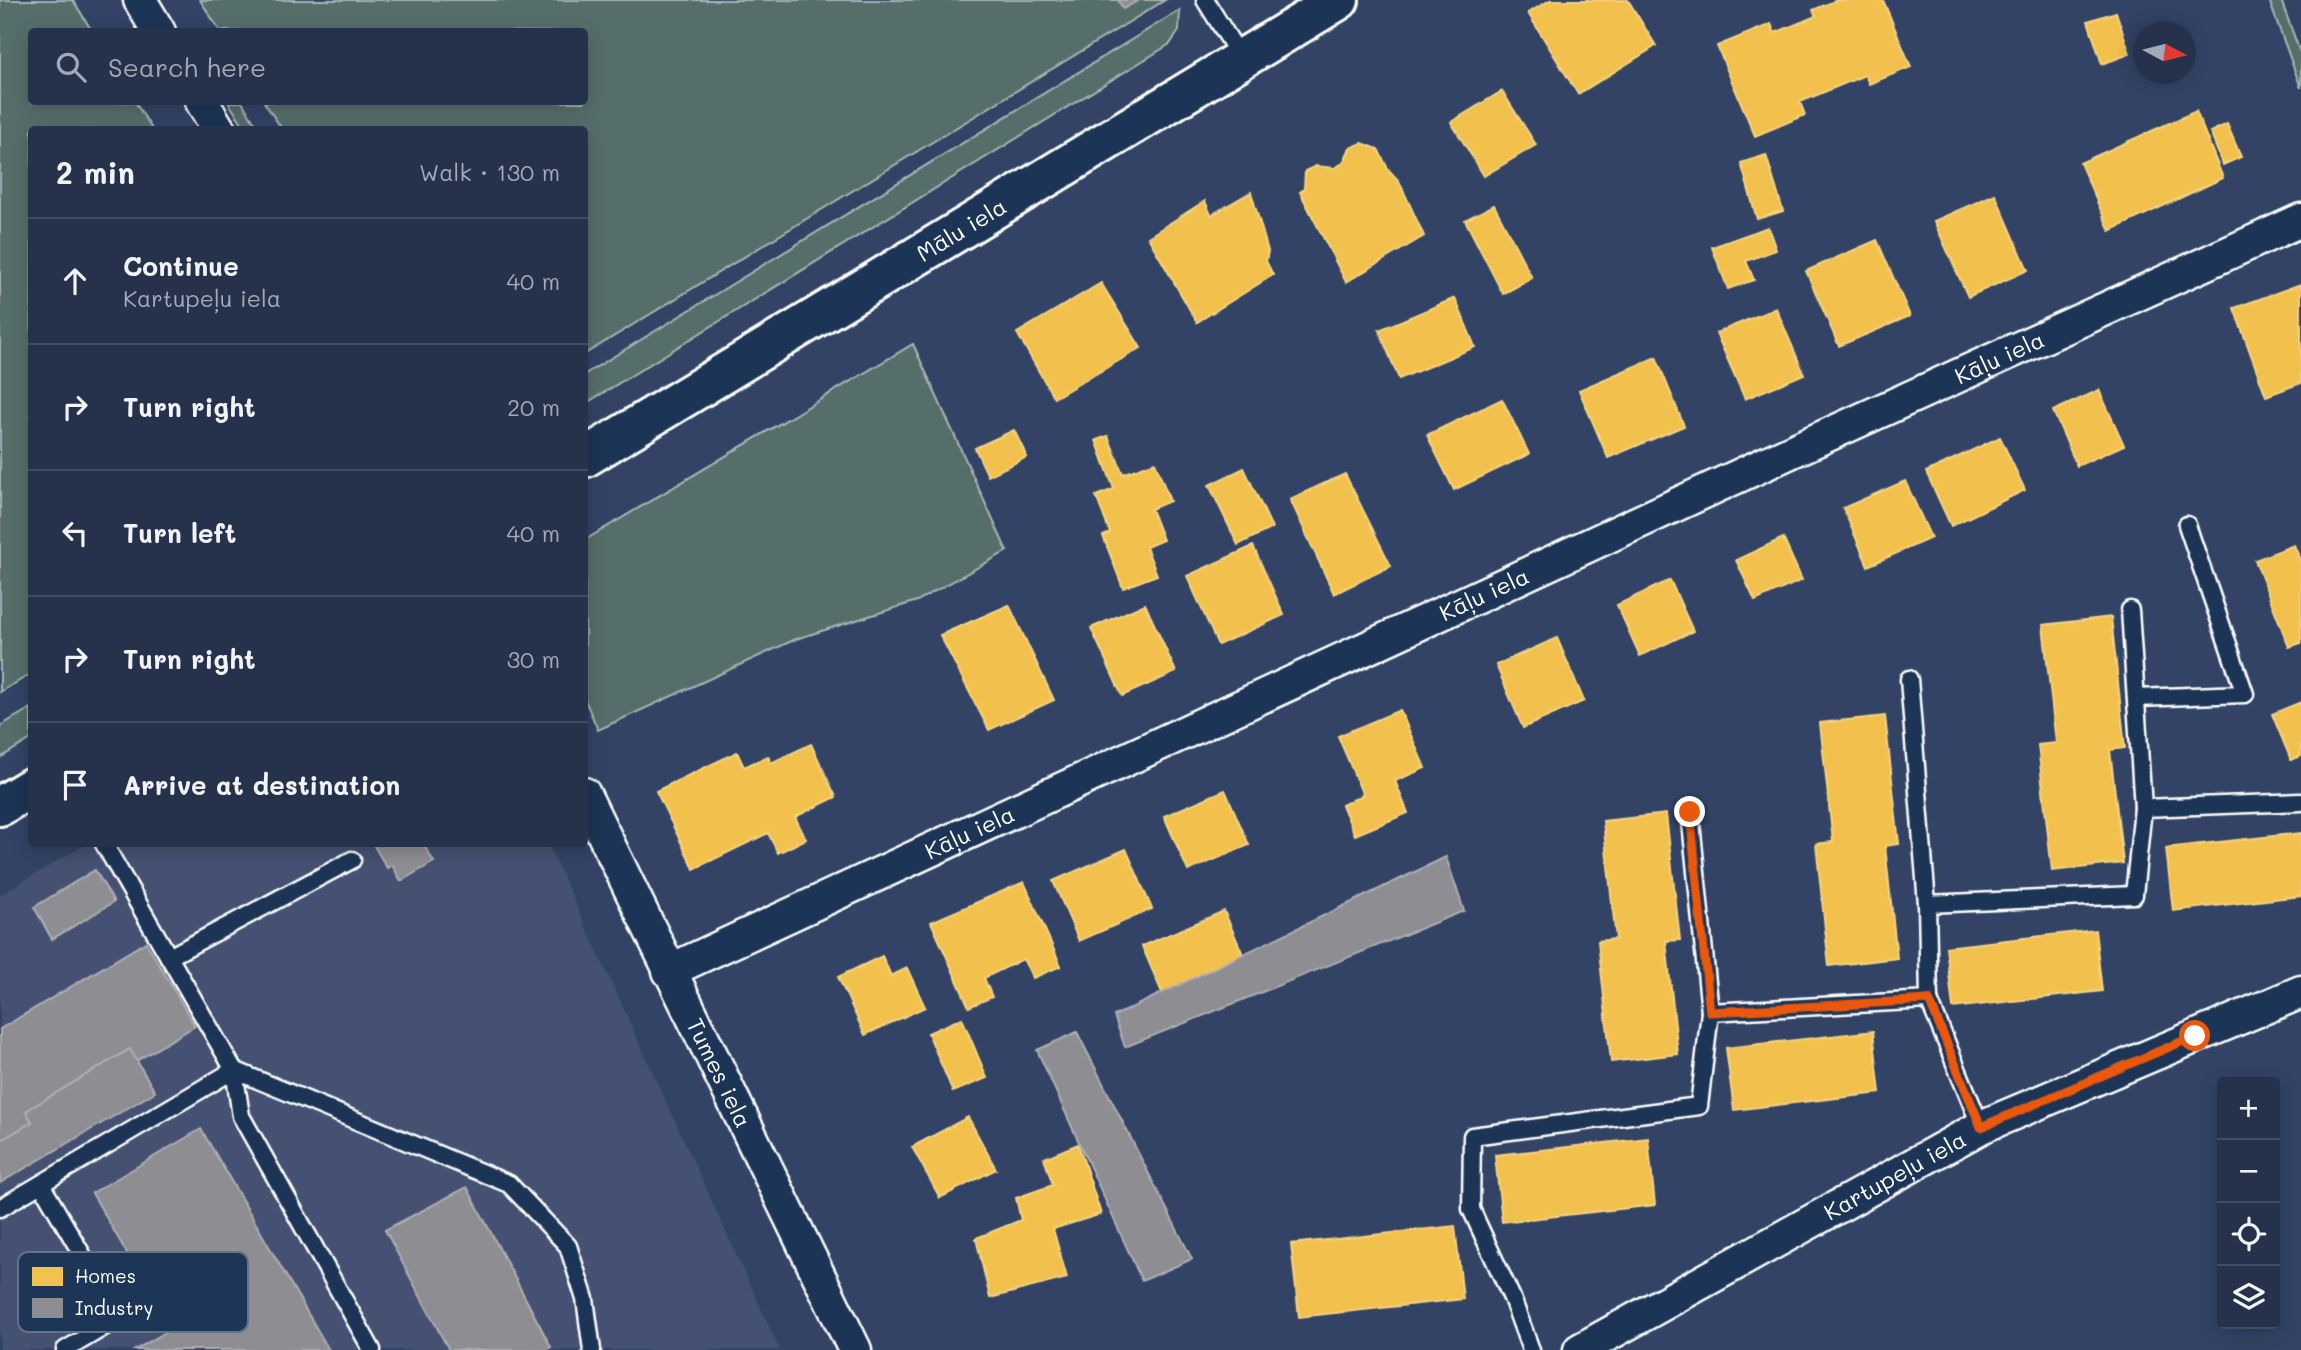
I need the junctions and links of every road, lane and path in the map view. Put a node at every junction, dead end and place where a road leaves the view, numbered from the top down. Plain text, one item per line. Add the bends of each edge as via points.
1 (139, 0) edge
2 (1205, 0) edge
3 (1339, 0) edge
4 (156, 28) edge
5 (1241, 58) junction
6 (204, 105) edge
7 (217, 126) edge
8 (2301, 220) edge
9 (588, 456) edge
10 (2187, 525) dead end
11 (2130, 610) dead end
12 (1909, 679) dead end
13 (2136, 698) junction
14 (28, 789) edge
15 (588, 802) edge
16 (2301, 802) edge
17 (0, 806) edge
18 (2143, 808) junction
19 (1690, 812) dead end
20 (106, 847) edge
21 (352, 859) dead end
22 (1927, 904) junction
23 (169, 957) junction
24 (669, 971) junction
25 (2301, 992) edge
26 (1929, 1000) junction
27 (1710, 1012) junction
28 (234, 1070) junction
29 (1981, 1127) junction
30 (41, 1184) junction
31 (0, 1208) edge
32 (81, 1252) edge
33 (95, 1332) edge
34 (65, 1350) edge
35 (372, 1350) edge
36 (592, 1350) edge
37 (855, 1350) edge
38 (1531, 1350) edge
39 (1580, 1350) edge

1 - 4 street
2 - 5 lane
3 - 5 street, Mālu iela
5 - 9 street, Mālu iela
6 - 7 street
8 - 24 street, Kāļu iela
10 - 13 lane via 2245,694
11 - 13 lane
12 - 22 lane
13 - 18 lane
14 - 17 street
15 - 24 street, Tumes iela
16 - 18 lane
18 - 22 lane via 2134,895
19 - 27 lane
20 - 23 lane
21 - 23 lane
22 - 26 lane
23 - 28 lane
24 - 37 street, Tumes iela
25 - 29 street, Kartupeļu iela
26 - 27 lane
26 - 29 lane
27 - 38 lane via 1699,1106 1472,1136 1471,1209
28 - 30 lane
28 - 35 lane via 240,1116
28 - 36 lane via 509,1184 568,1246 585,1299
29 - 39 street, Kartupeļu iela
30 - 31 lane
30 - 32 lane
33 - 34 lane

